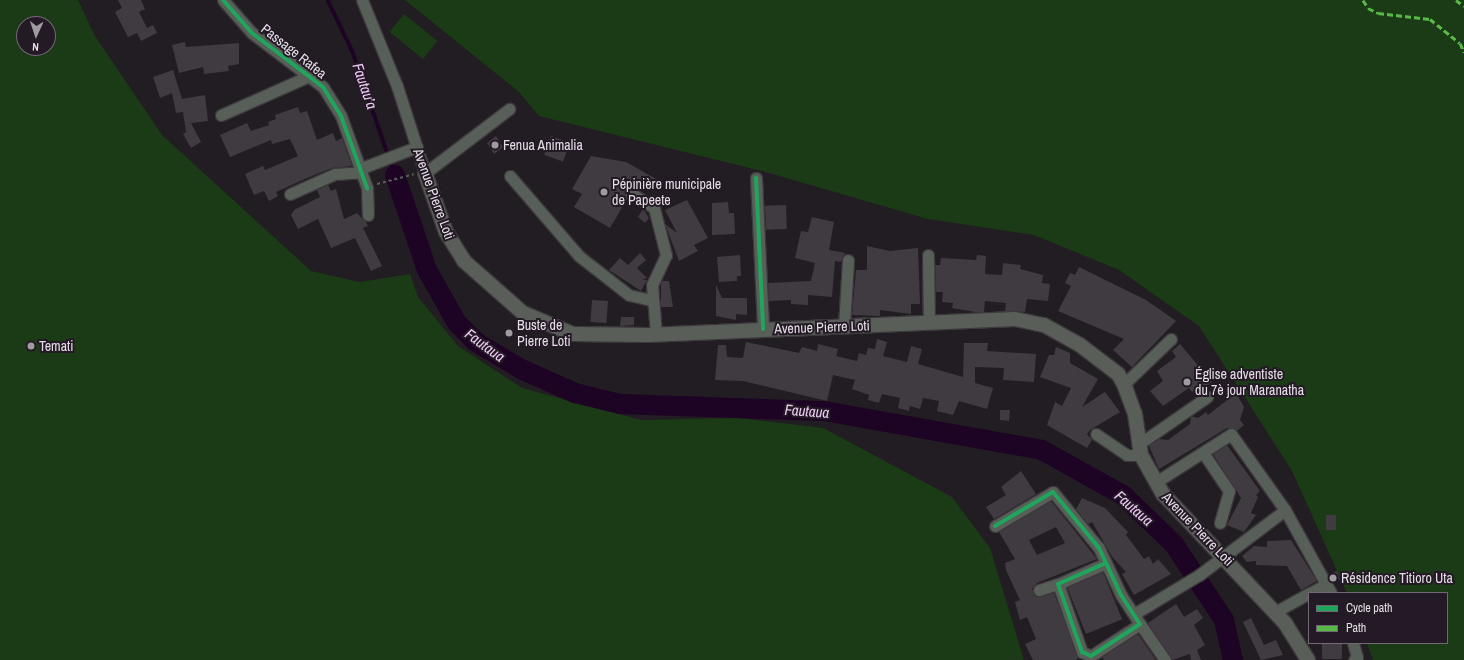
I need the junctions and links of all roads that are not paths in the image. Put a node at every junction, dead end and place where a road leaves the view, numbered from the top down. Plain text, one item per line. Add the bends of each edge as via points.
1 (223, 0) edge
2 (362, 0) edge
3 (309, 76) junction
4 (509, 109) dead end
5 (221, 115) dead end
6 (417, 147) junction
7 (360, 170) junction
8 (425, 173) junction
9 (510, 176) dead end
10 (756, 178) dead end
11 (631, 193) dead end
12 (290, 194) dead end
13 (368, 215) dead end
14 (928, 255) dead end
15 (848, 260) dead end
16 (652, 300) junction
17 (929, 323) junction
18 (844, 326) junction
19 (763, 329) junction
20 (656, 334) junction
21 (1171, 339) dead end
22 (1124, 384) junction
23 (1207, 397) dead end
24 (1096, 434) dead end
25 (1140, 449) junction
26 (1204, 454) junction
27 (1156, 482) junction
28 (1285, 510) junction
29 (1220, 523) dead end
30 (995, 526) dead end
31 (1223, 554) junction
32 (1106, 564) junction
33 (1058, 584) junction
34 (1328, 588) edge
35 (1038, 590) dead end
36 (1313, 592) edge
37 (1308, 594) edge
38 (1275, 612) junction
39 (1134, 614) junction
40 (1140, 624) junction
41 (1353, 644) edge
42 (1090, 658) edge
43 (1165, 660) edge
44 (1308, 660) edge
45 (1354, 660) edge

1 - 3 street, Passage Rafea via 252,33
2 - 6 street, Avenue Pierre Loti
3 - 5 street
3 - 7 street, Passage Rafea via 324,87 341,116
4 - 8 street
6 - 7 street
6 - 8 street, Avenue Pierre Loti
7 - 12 street via 335,174
7 - 13 street, Passage Rafea via 372,186
8 - 20 main road, Avenue Pierre Loti via 454,249 478,276 523,313 573,334
9 - 16 street via 578,256 629,295
10 - 19 street
11 - 16 street via 654,208 666,255 655,274
14 - 17 street
15 - 18 street
16 - 20 street
17 - 18 main road, Avenue Pierre Loti
17 - 22 main road, Avenue Pierre Loti via 1008,319 1044,325 1092,352
18 - 19 main road, Avenue Pierre Loti
19 - 20 main road, Avenue Pierre Loti
21 - 22 street
22 - 25 main road, Avenue Pierre Loti via 1135,414
23 - 25 street
24 - 25 street via 1127,455
25 - 27 main road, Avenue Pierre Loti
26 - 27 street via 1191,457
26 - 28 street via 1231,434
26 - 29 street via 1229,491
27 - 31 main road, Avenue Pierre Loti via 1163,494
28 - 31 street
28 - 34 street
30 - 32 street via 1053,492 1099,548
31 - 38 main road, Avenue Pierre Loti
31 - 39 street via 1199,575
32 - 33 street
32 - 39 street
33 - 35 street
33 - 42 street via 1082,652
34 - 36 street
37 - 38 street
38 - 44 main road, Avenue Pierre Loti
39 - 40 street
40 - 42 street
40 - 43 street
41 - 45 street via 1357,657

